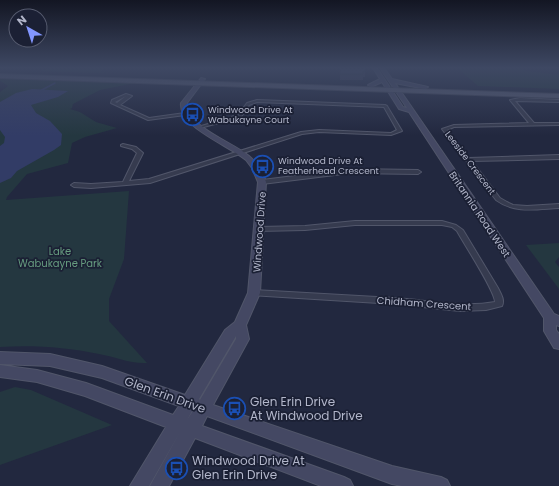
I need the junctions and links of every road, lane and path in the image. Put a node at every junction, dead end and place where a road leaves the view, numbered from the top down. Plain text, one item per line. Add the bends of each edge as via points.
1 (194, 91) edge
2 (390, 91) edge
3 (399, 91) edge
4 (417, 91) joint
5 (524, 91) edge
6 (559, 92) edge
7 (403, 96) junction
8 (559, 96) edge
9 (559, 100) edge
10 (117, 105) dead end
11 (411, 111) junction
12 (185, 114) junction
13 (532, 124) junction
14 (559, 124) edge
15 (200, 127) junction
16 (123, 145) dead end
17 (238, 152) junction
18 (559, 157) edge
19 (468, 160) junction
20 (418, 172) dead end
21 (262, 182) junction
22 (125, 183) junction
23 (74, 185) dead end
24 (559, 206) edge
25 (259, 229) junction
26 (254, 294) junction
27 (554, 319) edge
28 (559, 344) edge
29 (0, 358) edge
30 (0, 371) edge
31 (196, 406) junction
32 (184, 426) junction
33 (139, 486) edge
34 (159, 486) edge
35 (344, 486) edge
36 (441, 486) edge

1 - 12 street via 184,103
2 - 11 street, Britannia Road West via 401,108
3 - 7 street, Britannia Road West
4 - 7 street
4 - 8 main road
5 - 6 main road
7 - 11 street, Britannia Road West
9 - 13 street via 512,100
10 - 12 street via 148,118
11 - 27 street, Britannia Road West via 486,224
12 - 15 street, Windwood Drive
13 - 14 street, Leeside Crescent
13 - 19 street, Leeside Crescent via 454,126 444,129
15 - 17 street, Windwood Drive
15 - 17 street via 240,116 248,104 257,101 385,106 400,130 391,134 310,131
16 - 22 street via 140,153
17 - 21 street, Windwood Drive via 253,165
17 - 22 street via 156,179
18 - 19 street
19 - 24 street, Leeside Crescent via 503,204 523,208
20 - 21 street via 351,171
21 - 25 street, Windwood Drive
22 - 23 street
25 - 26 street, Windwood Drive
25 - 26 street, Chidham Crescent via 355,223 442,223 454,226 460,230 494,288 499,304 462,308 396,301
26 - 31 street, Windwood Drive via 240,326 230,334
27 - 28 street, Britannia Road West via 550,331
29 - 31 street, Glen Erin Drive via 66,362 102,372
30 - 32 street via 53,380
31 - 32 street, Windwood Drive
31 - 36 street, Glen Erin Drive via 392,475
32 - 33 street, Windwood Drive
32 - 34 street, Windwood Drive
32 - 35 street

